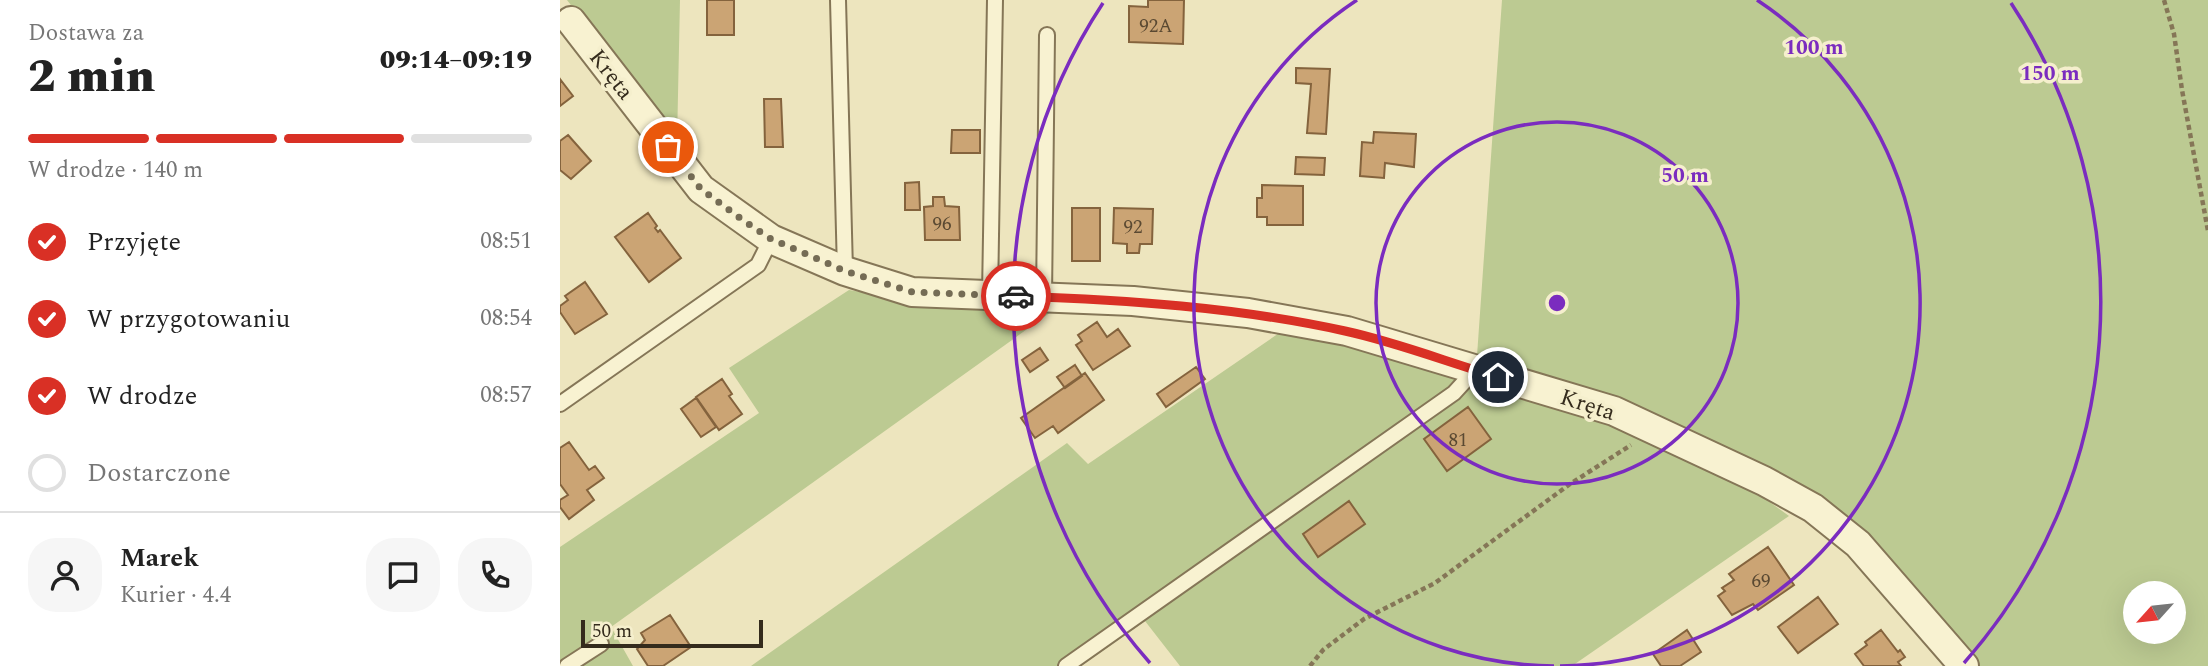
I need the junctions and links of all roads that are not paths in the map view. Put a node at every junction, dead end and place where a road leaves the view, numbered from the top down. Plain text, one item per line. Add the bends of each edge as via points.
1 (838, 0) edge
2 (995, 0) edge
3 (571, 20) dead end
4 (1047, 35) dead end
5 (771, 239) junction
6 (845, 271) junction
7 (989, 295) junction
8 (1045, 297) junction
9 (1475, 370) junction
10 (560, 404) edge
11 (601, 645) dead end
12 (567, 666) edge
13 (1066, 666) edge
14 (1963, 666) edge

1 - 6 lane
2 - 7 lane
3 - 5 street, Kręta via 701,189
4 - 8 lane
5 - 6 street, Kręta
5 - 10 lane via 758,265
6 - 7 street, Kręta via 912,292
7 - 8 street, Kręta
8 - 9 street, Kręta via 1248,313 1347,331
9 - 13 lane via 1454,393
9 - 14 street, Kręta via 1614,411 1812,508 1858,544
11 - 12 lane

